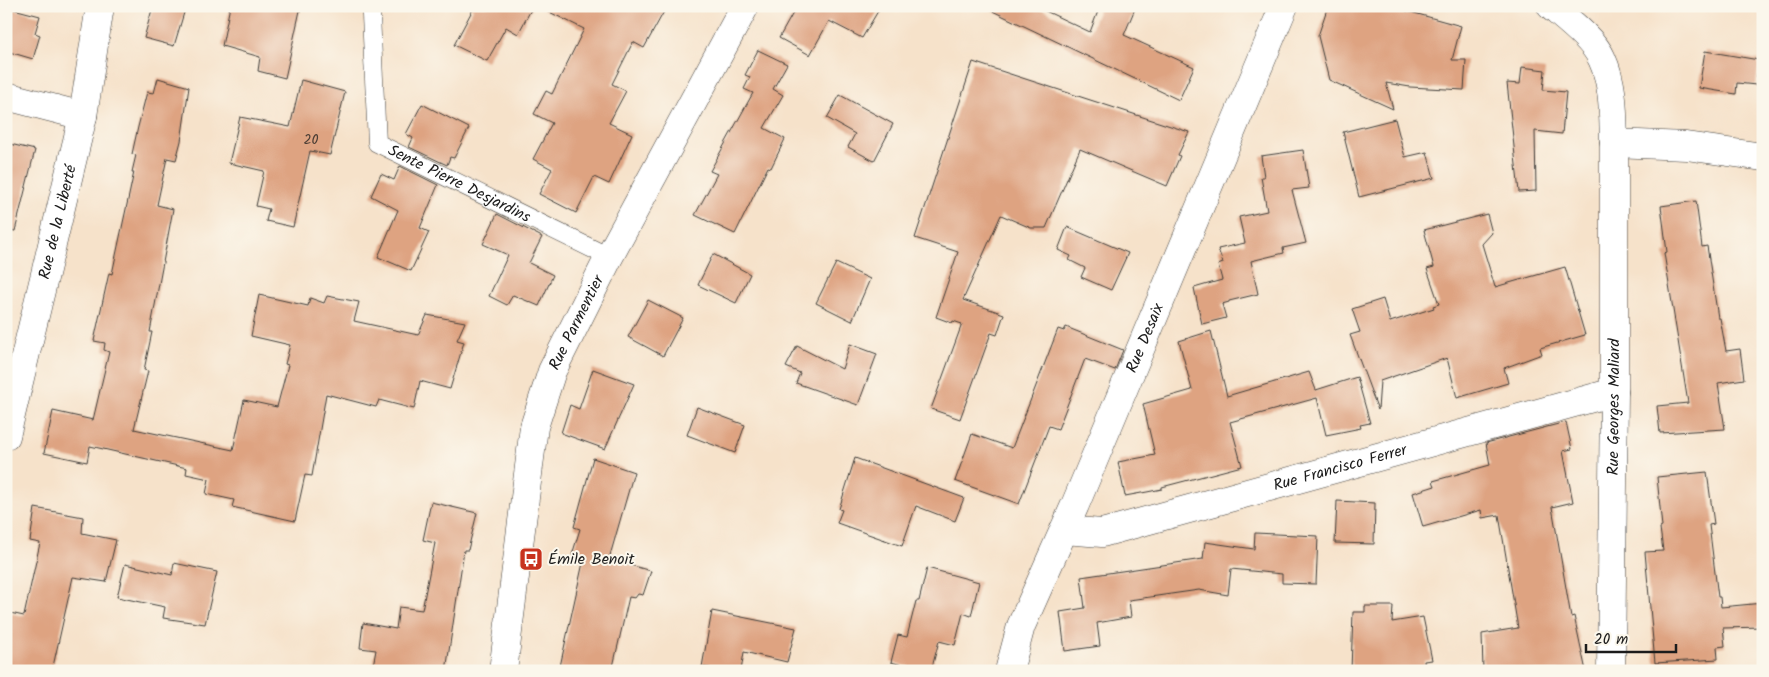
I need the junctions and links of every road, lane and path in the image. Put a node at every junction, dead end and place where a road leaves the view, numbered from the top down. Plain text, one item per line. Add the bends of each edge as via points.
1 (100, 6) edge
2 (372, 6) edge
3 (745, 6) edge
4 (1284, 6) edge
5 (1551, 6) edge
6 (6, 96) edge
7 (83, 116) junction
8 (1614, 143) junction
9 (1763, 156) edge
10 (609, 257) junction
11 (1614, 392) junction
12 (6, 436) edge
13 (1064, 530) junction
14 (503, 671) edge
15 (1009, 671) edge
16 (1611, 671) edge

1 - 7 street, Rue de la Liberté
2 - 10 lane, Sente Pierre Desjardins via 377,143
3 - 10 street, Rue Parmentier
4 - 13 street, Rue Desaix
5 - 8 street, Rue Georges Maliard via 1581,31 1602,58 1613,97
6 - 7 street
7 - 12 street, Rue de la Liberté
8 - 9 street via 1686,146
8 - 11 street, Rue Georges Maliard
10 - 14 street, Rue Parmentier via 552,371 534,427
11 - 13 street, Rue Francisco Ferrer via 1102,533
11 - 16 street, Rue Georges Maliard
13 - 15 street, Rue Desaix via 1022,626

